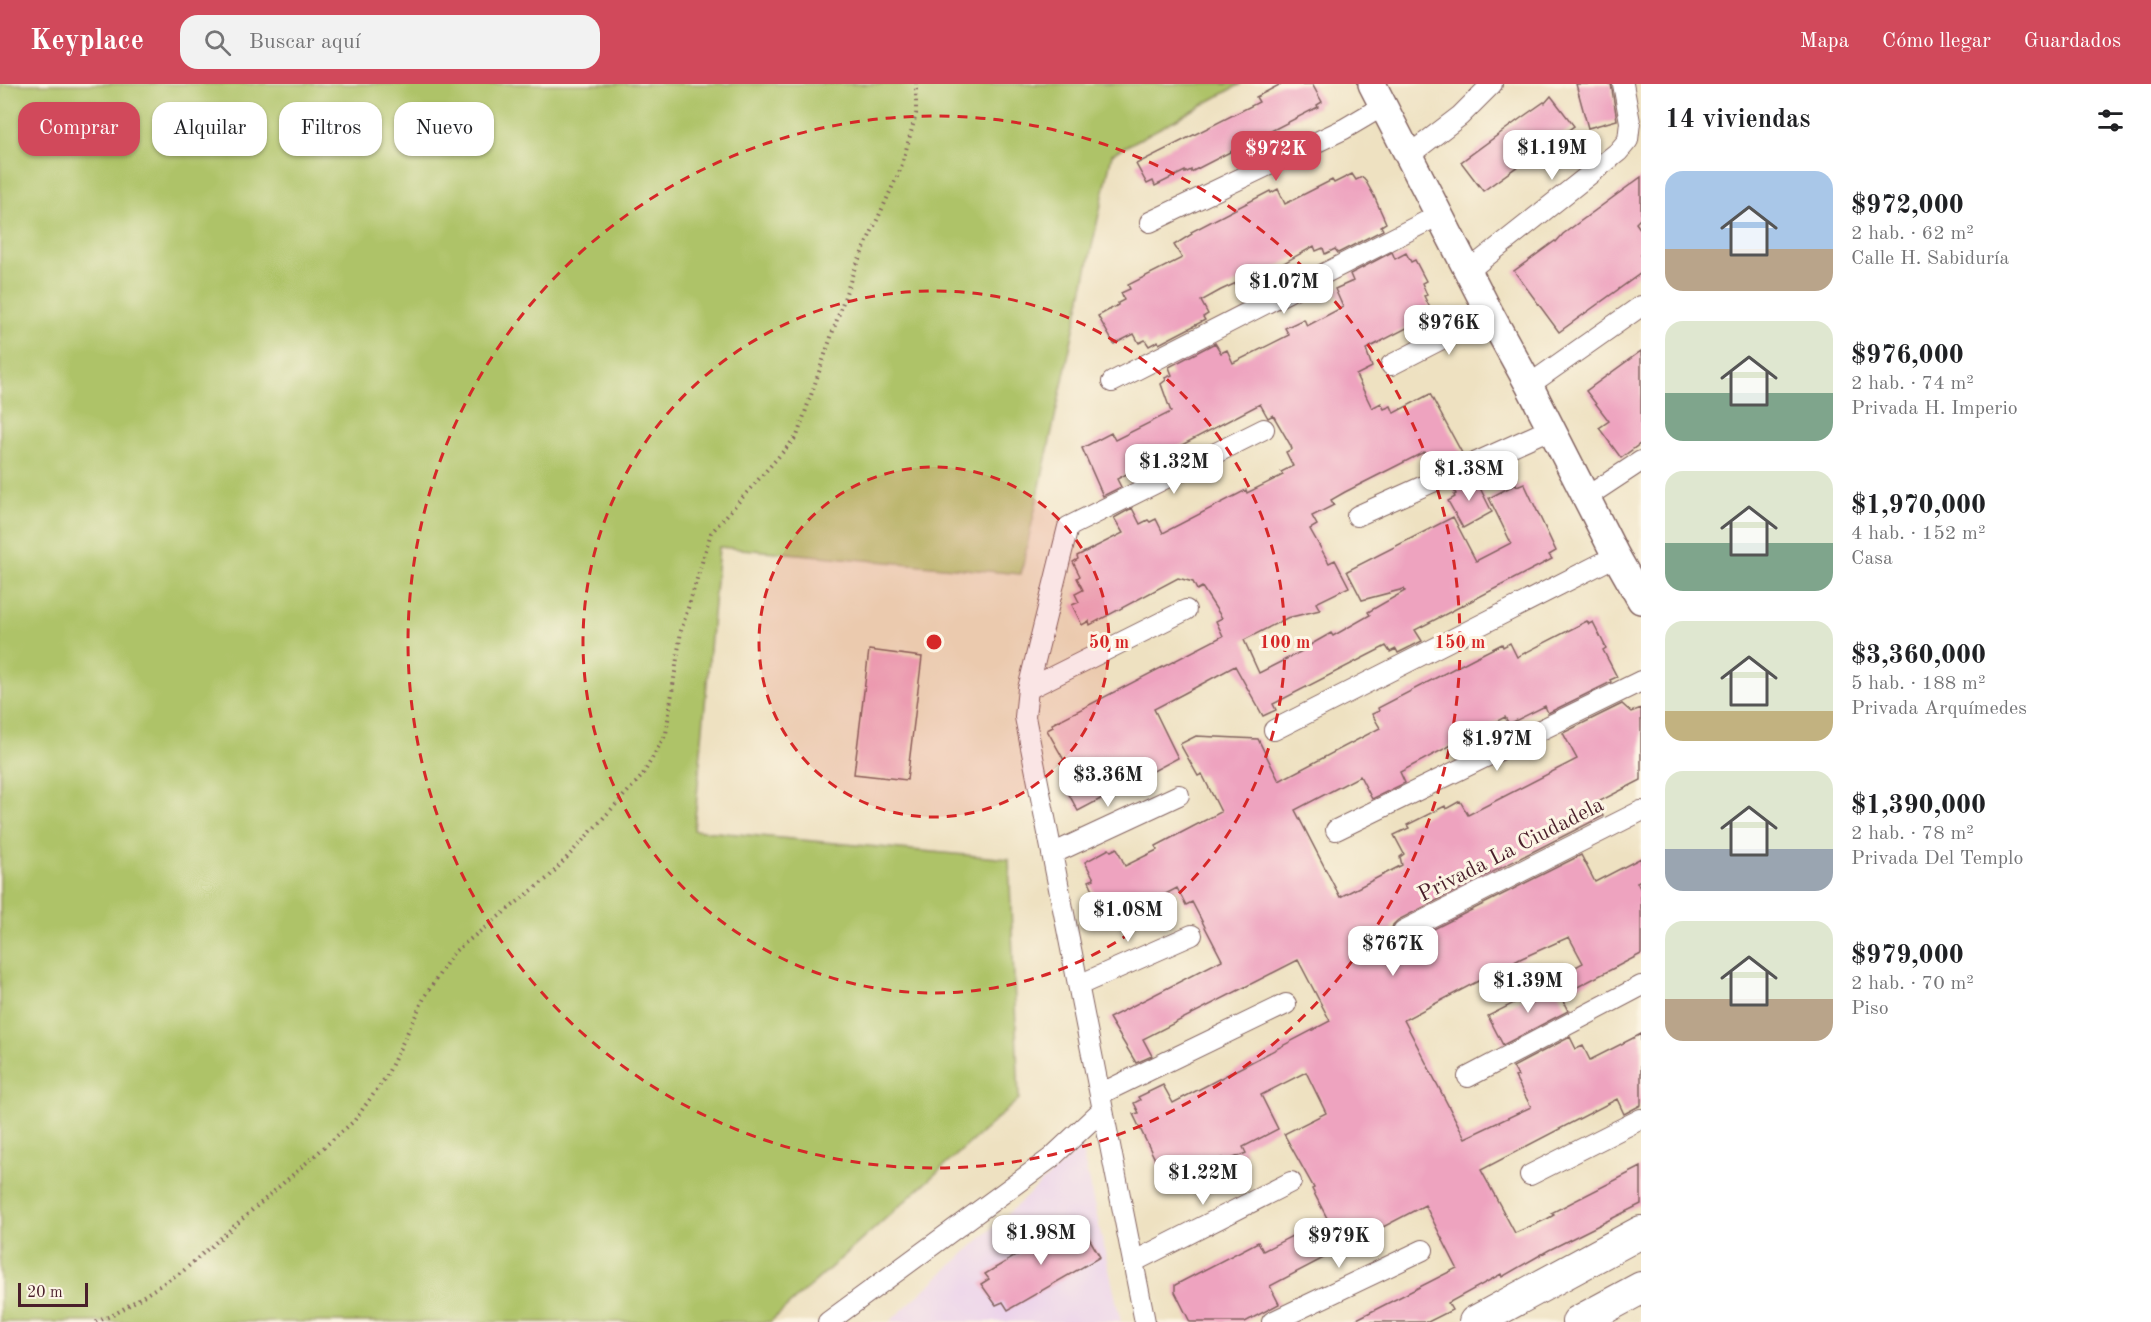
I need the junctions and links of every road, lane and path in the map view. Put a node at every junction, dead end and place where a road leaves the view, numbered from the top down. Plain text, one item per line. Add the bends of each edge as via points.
1 (916, 84) edge
2 (1492, 84) edge
3 (1623, 84) edge
4 (1377, 95) edge
5 (1409, 155) junction
6 (1439, 215) junction
7 (1150, 222) dead end
8 (1468, 271) junction
9 (1641, 306) edge
10 (1490, 314) junction
11 (1391, 365) dead end
12 (1112, 382) dead end
13 (1529, 384) junction
14 (1264, 429) dead end
15 (1550, 429) junction
16 (1641, 460) edge
17 (1585, 498) junction
18 (1357, 516) dead end
19 (1616, 556) junction
20 (1641, 600) edge
21 (1186, 610) dead end
22 (1641, 681) edge
23 (1028, 689) junction
24 (1274, 730) dead end
25 (1179, 795) dead end
26 (1641, 811) edge
27 (1336, 830) dead end
28 (1052, 854) junction
29 (1403, 931) dead end
30 (1192, 935) dead end
31 (1079, 985) junction
32 (1641, 986) edge
33 (1286, 1005) dead end
34 (1468, 1077) dead end
35 (1101, 1102) junction
36 (1641, 1119) edge
37 (1530, 1175) dead end
38 (1291, 1182) dead end
39 (1641, 1232) edge
40 (1423, 1251) dead end
41 (1133, 1262) junction
42 (1641, 1288) edge
43 (96, 1322) edge
44 (828, 1322) edge
45 (1145, 1322) edge
46 (1272, 1322) edge
47 (1474, 1322) edge
48 (1578, 1322) edge

1 - 43 path via 916,114 901,168 854,270 797,436 711,533 681,632 666,734 642,776 549,877 454,952 425,996 386,1077 354,1121 183,1271
2 - 5 street via 1460,116
3 - 8 street via 1630,122 1628,140
4 - 5 main road
4 - 7 street via 1344,129
5 - 6 main road
6 - 8 main road
6 - 12 street
8 - 10 main road
9 - 13 street
10 - 11 street
10 - 13 main road
13 - 15 main road
14 - 23 street via 1068,527
15 - 17 main road
15 - 18 street
16 - 17 street
17 - 19 main road
19 - 20 main road
19 - 24 street
21 - 23 street
22 - 27 street
23 - 28 street via 1025,717
25 - 28 street
26 - 29 street, Privada La Ciudadela
28 - 31 street
30 - 31 street
31 - 35 street
32 - 34 street
33 - 35 street
35 - 41 street
35 - 44 street via 1051,1158
36 - 37 street
38 - 41 street
39 - 47 main road
40 - 46 street
41 - 45 street
42 - 48 main road

